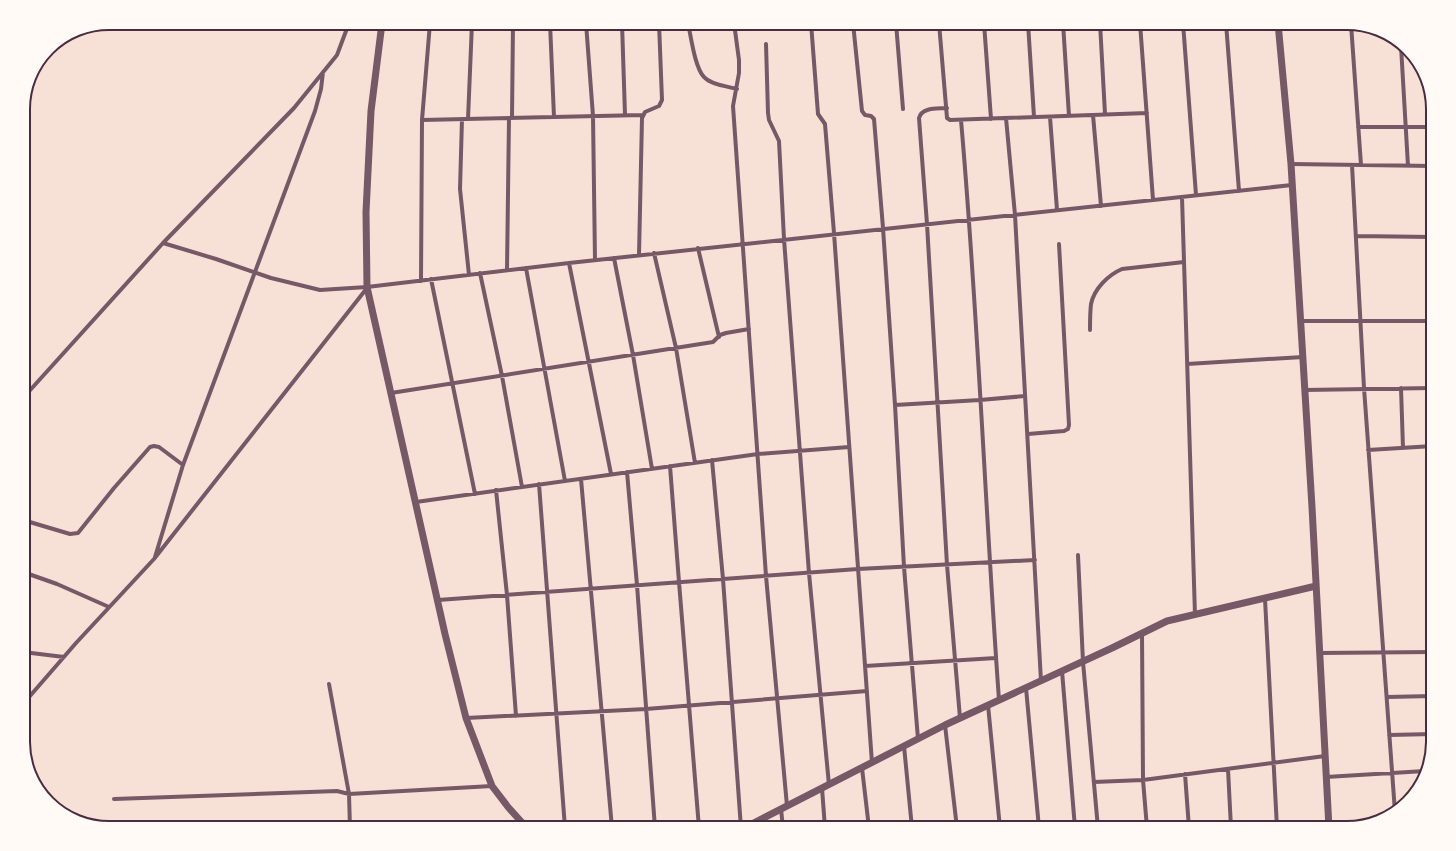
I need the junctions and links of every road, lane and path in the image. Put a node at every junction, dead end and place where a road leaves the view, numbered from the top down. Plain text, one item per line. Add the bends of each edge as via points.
1 (346, 30) edge
2 (381, 30) edge
3 (429, 30) edge
4 (472, 30) edge
5 (513, 30) edge
6 (550, 30) edge
7 (587, 30) edge
8 (622, 30) edge
9 (659, 30) edge
10 (689, 30) edge
11 (735, 30) edge
12 (812, 30) edge
13 (854, 30) edge
14 (897, 30) edge
15 (940, 30) edge
16 (985, 30) edge
17 (1028, 30) edge
18 (1063, 30) edge
19 (1100, 30) edge
20 (1141, 30) edge
21 (1184, 30) edge
22 (1227, 30) edge
23 (1279, 30) edge
24 (1351, 30) edge
25 (766, 44) dead end
26 (1401, 52) edge
27 (323, 72) junction
28 (737, 89) junction
29 (947, 108) junction
30 (903, 109) dead end
31 (1147, 113) junction
32 (1105, 114) junction
33 (625, 115) junction
34 (643, 115) junction
35 (1093, 115) junction
36 (593, 116) junction
37 (1050, 116) junction
38 (1069, 116) junction
39 (554, 117) junction
40 (1034, 117) junction
41 (511, 118) junction
42 (1006, 118) junction
43 (462, 119) junction
44 (468, 119) junction
45 (991, 119) junction
46 (422, 120) junction
47 (961, 120) junction
48 (1406, 126) junction
49 (1358, 127) junction
50 (1426, 127) edge
51 (1291, 164) junction
52 (1352, 165) junction
53 (1361, 165) junction
54 (1408, 166) junction
55 (1426, 166) edge
56 (1292, 185) junction
57 (1239, 191) junction
58 (1196, 195) junction
59 (1182, 197) junction
60 (1153, 200) junction
61 (1101, 206) junction
62 (1057, 210) junction
63 (1015, 215) junction
64 (970, 219) junction
65 (927, 224) junction
66 (883, 228) junction
67 (834, 233) junction
68 (1356, 236) junction
69 (1426, 237) edge
70 (784, 239) junction
71 (163, 243) junction
72 (743, 244) junction
73 (1059, 244) dead end
74 (698, 248) junction
75 (654, 253) junction
76 (639, 255) junction
77 (614, 258) junction
78 (595, 260) junction
79 (1184, 262) junction
80 (569, 263) junction
81 (526, 268) junction
82 (507, 270) junction
83 (256, 273) junction
84 (480, 274) junction
85 (469, 275) junction
86 (431, 279) junction
87 (421, 281) junction
88 (367, 287) junction
89 (1360, 320) junction
90 (1300, 321) junction
91 (1426, 321) edge
92 (750, 329) junction
93 (1090, 330) dead end
94 (718, 337) junction
95 (676, 348) junction
96 (633, 355) junction
97 (1302, 357) junction
98 (588, 362) junction
99 (1187, 364) junction
100 (545, 369) junction
101 (502, 376) junction
102 (453, 383) junction
103 (1364, 388) junction
104 (1401, 388) junction
105 (1426, 388) edge
106 (30, 390) edge
107 (1304, 390) junction
108 (391, 393) junction
109 (1025, 396) junction
110 (980, 400) junction
111 (938, 402) junction
112 (895, 405) junction
113 (1028, 434) junction
114 (1426, 446) edge
115 (849, 447) junction
116 (1403, 448) junction
117 (1368, 450) junction
118 (800, 451) junction
119 (758, 454) junction
120 (712, 460) junction
121 (695, 463) junction
122 (183, 465) junction
123 (670, 466) junction
124 (652, 469) junction
125 (627, 472) junction
126 (611, 474) junction
127 (581, 479) junction
128 (565, 481) junction
129 (539, 484) junction
130 (522, 487) junction
131 (496, 490) junction
132 (475, 494) junction
133 (416, 502) junction
134 (30, 522) edge
135 (1078, 555) dead end
136 (154, 560) junction
137 (1035, 560) junction
138 (989, 563) junction
139 (947, 565) junction
140 (904, 567) junction
141 (858, 569) junction
142 (809, 573) junction
143 (30, 574) edge
144 (766, 576) junction
145 (723, 579) junction
146 (678, 582) junction
147 (637, 585) junction
148 (1316, 586) junction
149 (591, 589) junction
150 (548, 592) junction
151 (507, 595) junction
152 (1265, 599) junction
153 (438, 600) junction
154 (109, 607) junction
155 (1195, 615) junction
156 (1142, 633) junction
157 (1319, 652) junction
158 (1384, 652) junction
159 (1426, 652) edge
160 (30, 653) edge
161 (64, 657) junction
162 (996, 658) junction
163 (955, 661) junction
164 (1083, 662) junction
165 (912, 664) junction
166 (865, 666) junction
167 (1062, 671) junction
168 (1041, 681) junction
169 (329, 684) dead end
170 (1026, 688) junction
171 (867, 691) junction
172 (820, 694) junction
173 (30, 696) edge
174 (1426, 696) edge
175 (1387, 697) junction
176 (777, 699) junction
177 (999, 700) junction
178 (732, 702) junction
179 (988, 705) junction
180 (689, 706) junction
181 (646, 709) junction
182 (602, 710) junction
183 (557, 714) junction
184 (516, 716) junction
185 (466, 718) junction
186 (960, 718) junction
187 (945, 725) junction
188 (1426, 734) edge
189 (1389, 735) junction
190 (918, 739) junction
191 (904, 746) junction
192 (1325, 756) junction
193 (872, 763) junction
194 (1273, 763) junction
195 (862, 768) junction
196 (1228, 769) junction
197 (1392, 772) junction
198 (1420, 772) edge
199 (1185, 774) junction
200 (1326, 777) junction
201 (1143, 780) junction
202 (1094, 782) junction
203 (492, 786) junction
204 (825, 786) junction
205 (349, 794) junction
206 (114, 799) dead end
207 (1394, 805) edge
208 (784, 808) junction
209 (350, 821) edge
210 (521, 821) edge
211 (565, 821) edge
212 (611, 821) edge
213 (654, 821) edge
214 (698, 821) edge
215 (741, 821) edge
216 (757, 821) edge
217 (783, 821) edge
218 (825, 821) edge
219 (868, 821) edge
220 (911, 821) edge
221 (956, 821) edge
222 (999, 821) edge
223 (1038, 821) edge
224 (1074, 821) edge
225 (1097, 821) edge
226 (1146, 821) edge
227 (1188, 821) edge
228 (1231, 821) edge
229 (1277, 821) edge
230 (1329, 821) edge

1 - 27 street via 337,55
2 - 88 street via 371,111 366,212
3 - 46 street
4 - 44 street
5 - 41 street
6 - 39 street
7 - 36 street
8 - 33 street
9 - 34 street via 662,100 659,106
10 - 28 street via 693,51 704,77
11 - 28 street via 739,60
12 - 67 street via 818,114 824,124
13 - 66 street via 862,111 874,119
14 - 30 street
15 - 29 street
16 - 45 street
17 - 40 street
18 - 38 street
19 - 32 street
20 - 31 street
21 - 58 street
22 - 57 street
23 - 51 street
24 - 49 street
25 - 70 street via 768,113 779,141
26 - 48 street
27 - 71 street via 294,108
27 - 83 street via 315,111
28 - 72 street via 733,106
29 - 47 street via 950,120
29 - 65 street via 923,111 919,118
31 - 32 street
31 - 60 street
32 - 35 street
33 - 34 street
33 - 36 street
34 - 76 street
35 - 38 street
35 - 61 street
36 - 39 street
36 - 78 street
37 - 38 street
37 - 40 street
37 - 62 street
39 - 41 street
40 - 42 street
41 - 44 street
41 - 82 street
42 - 45 street
42 - 63 street
43 - 44 street
43 - 46 street
43 - 85 street via 460,189
45 - 47 street
46 - 87 street
47 - 64 street
48 - 49 street
48 - 50 street
48 - 54 street
49 - 53 street
51 - 52 street
51 - 56 street
52 - 53 street
52 - 68 street
53 - 54 street
54 - 55 street
56 - 57 street
56 - 90 street
57 - 58 street
58 - 59 street
59 - 60 street
59 - 79 street
60 - 61 street
61 - 62 street
62 - 63 street
63 - 64 street
63 - 109 street
64 - 65 street
64 - 110 street
65 - 66 street
65 - 111 street
66 - 67 street
66 - 112 street
67 - 70 street
67 - 115 street
68 - 69 street
68 - 89 street
70 - 72 street
70 - 118 street
71 - 83 street
71 - 106 street
72 - 74 street
72 - 92 street
73 - 113 street via 1069,425 1064,432
74 - 75 street
74 - 94 street
75 - 76 street
75 - 95 street
76 - 77 street
77 - 78 street
77 - 96 street
78 - 80 street
79 - 93 street via 1115,272 1092,299
79 - 99 street
80 - 81 street
80 - 98 street
81 - 82 street
81 - 100 street
82 - 84 street
83 - 88 street via 320,290
83 - 122 street
84 - 85 street
84 - 101 street
85 - 86 street
86 - 87 street
86 - 102 street
87 - 88 street
88 - 108 street
88 - 136 street
89 - 90 street
89 - 91 street
89 - 103 street
90 - 97 street
92 - 94 street
92 - 119 street
94 - 95 street via 713,342
95 - 96 street
95 - 121 street
96 - 98 street
96 - 124 street
97 - 99 street
97 - 107 street
98 - 100 street
98 - 126 street
99 - 155 street
100 - 101 street
100 - 128 street
101 - 102 street
101 - 130 street
102 - 108 street
102 - 132 street
103 - 104 street
103 - 107 street
103 - 117 street
104 - 105 street
104 - 116 street
107 - 148 street
108 - 133 street
109 - 110 street
109 - 113 street
110 - 111 street
110 - 138 street
111 - 112 street
111 - 139 street
112 - 140 street
113 - 137 street
114 - 116 street
115 - 118 street
115 - 141 street
116 - 117 street
117 - 158 street
118 - 119 street
118 - 142 street
119 - 120 street
119 - 144 street
120 - 121 street
120 - 145 street
121 - 123 street
122 - 134 street via 159,447 150,447 78,533 70,534
122 - 136 street
123 - 124 street
123 - 146 street
124 - 125 street
125 - 126 street
125 - 147 street
126 - 127 street
127 - 128 street
127 - 149 street
128 - 129 street
129 - 130 street
129 - 150 street
130 - 131 street
131 - 132 street
131 - 151 street
132 - 133 street
133 - 153 street
135 - 164 street
136 - 154 street
137 - 138 street
137 - 168 street
138 - 139 street
138 - 162 street
139 - 140 street
139 - 163 street
140 - 141 street
140 - 165 street
141 - 142 street
141 - 166 street
142 - 144 street
142 - 172 street
143 - 154 street
144 - 145 street
144 - 176 street
145 - 146 street
145 - 178 street
146 - 147 street
146 - 180 street
147 - 149 street
147 - 181 street
148 - 152 street
148 - 157 street
149 - 150 street
149 - 182 street
150 - 151 street
150 - 183 street
151 - 153 street
151 - 184 street
152 - 155 street
152 - 194 street
153 - 185 street
154 - 161 street
155 - 156 street via 1167,621
156 - 164 street
156 - 201 street
157 - 158 street
157 - 192 street
158 - 159 street
158 - 175 street
160 - 161 street
161 - 173 street
162 - 163 street
162 - 177 street
163 - 165 street
163 - 186 street
164 - 167 street
164 - 202 street
165 - 166 street
165 - 190 street
166 - 171 street
167 - 168 street
167 - 224 street
168 - 170 street
169 - 205 street
170 - 177 street
170 - 223 street
171 - 172 street
171 - 193 street
172 - 176 street
172 - 204 street
174 - 175 street
175 - 189 street
176 - 178 street
176 - 208 street
177 - 179 street
178 - 180 street
178 - 215 street
179 - 186 street
179 - 222 street
180 - 181 street
180 - 214 street
181 - 182 street
181 - 213 street
182 - 183 street
182 - 212 street
183 - 184 street
183 - 211 street
184 - 185 street
185 - 203 street
186 - 187 street
187 - 190 street
187 - 221 street
188 - 189 street
189 - 197 street
190 - 191 street
191 - 193 street
191 - 220 street
192 - 194 street
192 - 200 street
193 - 195 street
194 - 196 street
194 - 229 street
195 - 204 street
195 - 219 street
196 - 199 street
196 - 228 street
197 - 198 street
197 - 200 street
197 - 207 street
199 - 201 street
199 - 227 street
200 - 230 street
201 - 202 street
201 - 226 street
202 - 225 street
203 - 205 street
203 - 210 street
204 - 208 street
204 - 218 street
205 - 206 street via 337,791
205 - 209 street
208 - 216 street
208 - 217 street

